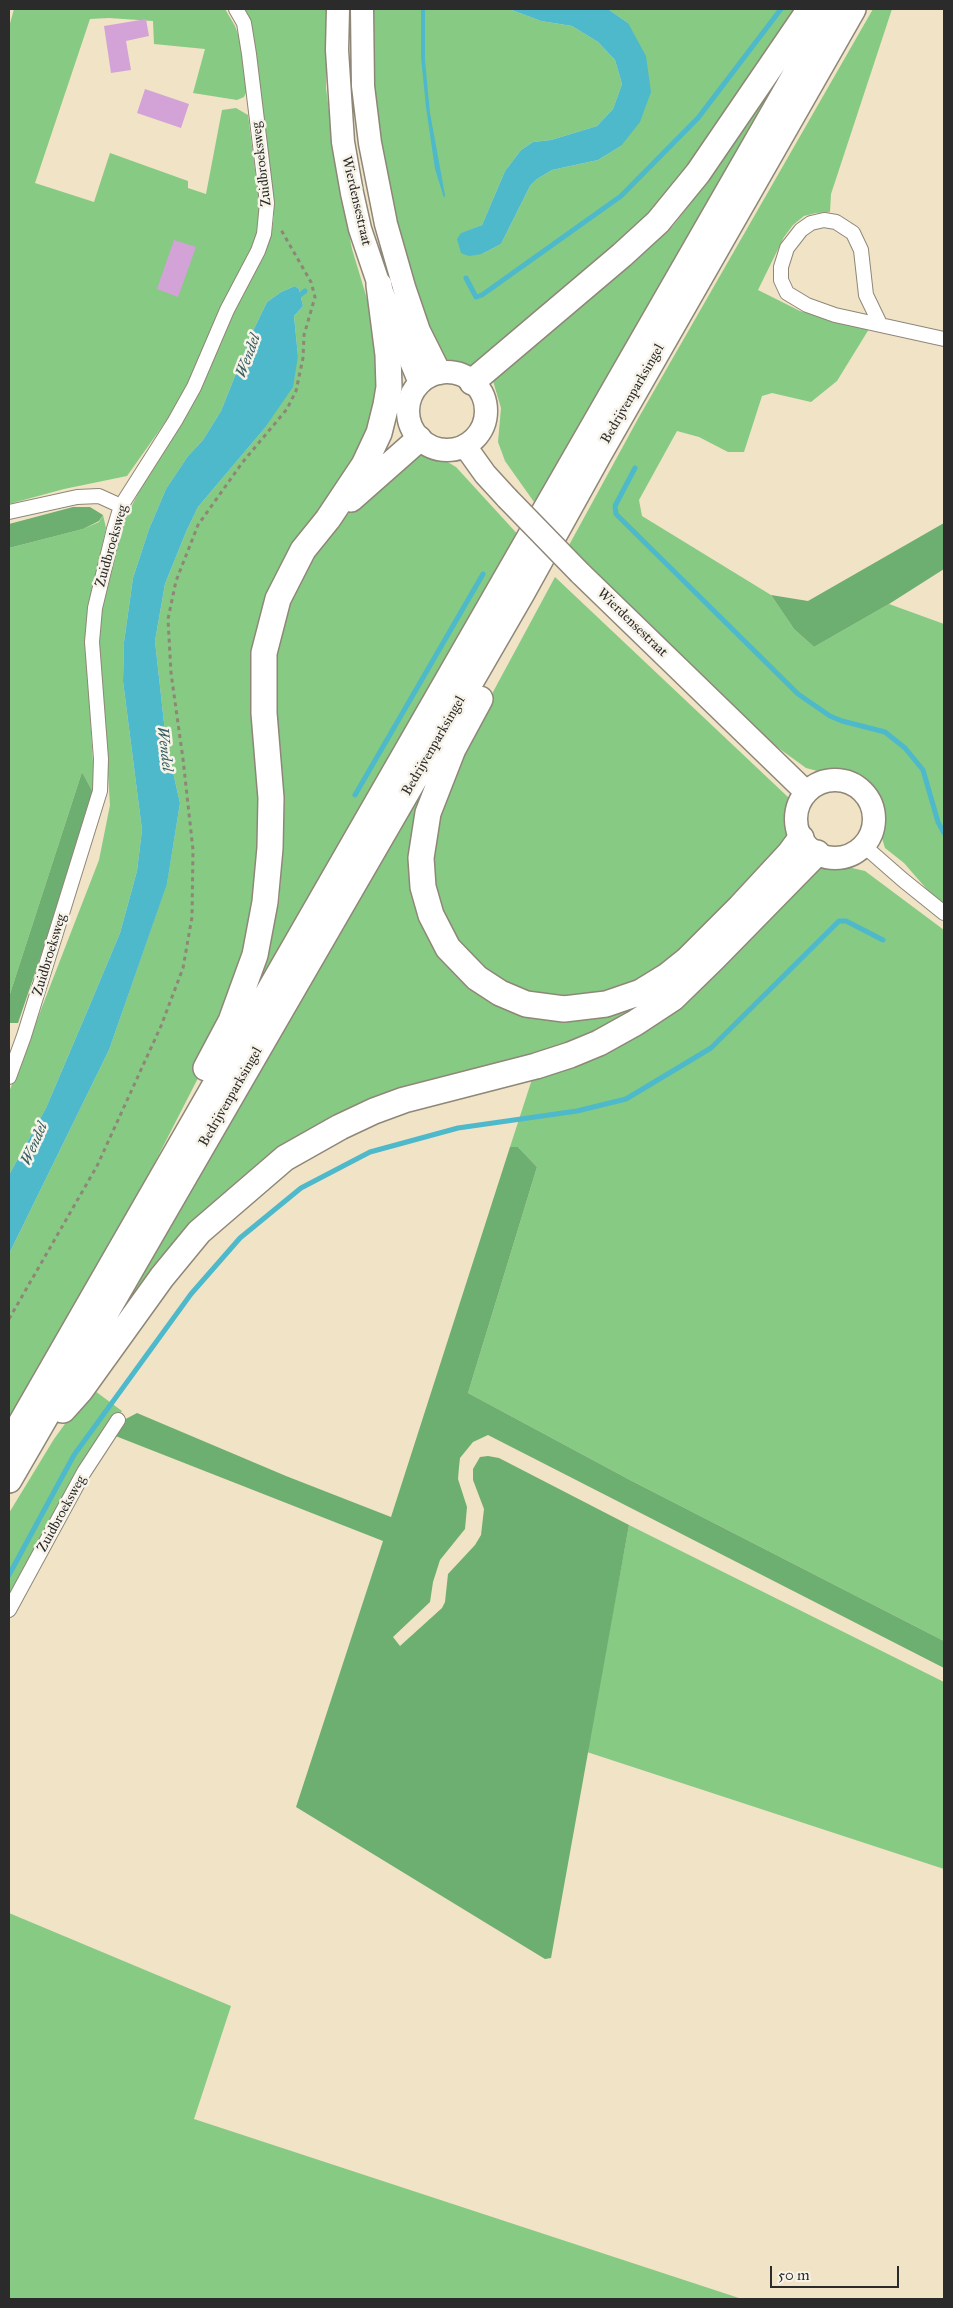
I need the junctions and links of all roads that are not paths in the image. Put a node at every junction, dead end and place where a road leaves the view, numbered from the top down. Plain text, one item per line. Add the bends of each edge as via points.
1 (236, 9) edge
2 (338, 9) edge
3 (362, 9) edge
4 (810, 9) edge
5 (833, 9) edge
6 (853, 9) edge
7 (378, 285) junction
8 (880, 324) junction
9 (944, 339) edge
10 (440, 373) junction
11 (420, 382) junction
12 (472, 382) junction
13 (419, 439) junction
14 (465, 446) junction
15 (598, 456) junction
16 (121, 506) junction
17 (9, 512) edge
18 (328, 519) junction
19 (806, 792) junction
20 (809, 845) junction
21 (863, 845) junction
22 (944, 913) edge
23 (9, 1077) edge
24 (144, 1207) junction
25 (118, 1420) dead end
26 (17, 1448) edge
27 (9, 1480) edge
28 (9, 1610) edge

1 - 16 street, Zuidbroeksweg via 244,23 249,54 267,217 258,251 227,310 194,387
2 - 7 main road, Wierdensestraat via 337,50 343,142 360,229
3 - 10 main road, Wierdensestraat via 363,86 370,144 386,224 419,331
4 - 12 highway via 698,174 658,222
5 - 24 highway, Bedrijvenparksingel
6 - 15 highway, Bedrijvenparksingel
7 - 11 main road, Wierdensestraat
7 - 18 highway via 388,355 386,405 375,445
8 - 8 street via 866,295 861,250 853,233 836,222 824,220 801,230 788,248 781,267 781,280 788,293 807,305 835,315
8 - 9 street
10 - 11 main road
10 - 12 main road via 457,374
11 - 13 main road via 408,404 408,417
12 - 14 main road via 485,403 485,415 479,433
13 - 14 main road via 441,450
13 - 18 highway
14 - 19 main road, Wierdensestraat, bridge via 507,498
15 - 20 highway via 518,628 453,749 428,813 421,858 423,887 431,916 448,948 477,978 526,1004 564,1009 606,1004 641,992 667,976 740,907 790,853
15 - 26 highway, Bedrijvenparksingel via 522,593
16 - 17 street via 99,496 77,497
16 - 23 street, Zuidbroeksweg via 103,569 92,642 101,759 100,791
18 - 24 highway via 303,550 278,598 264,653 264,713 271,798 270,848 265,902 255,955 230,1021 182,1114
19 - 20 main road via 796,817
19 - 21 main road via 816,784 835,780 849,782 862,791 874,819 871,833
20 - 21 main road via 830,857 841,857
20 - 26 highway via 680,991 636,1023 570,1055 374,1111 284,1158 199,1232 162,1277 80,1391
21 - 22 street
24 - 26 highway, Bedrijvenparksingel
25 - 28 street, Zuidbroeksweg via 84,1472
26 - 27 highway, Bedrijvenparksingel

